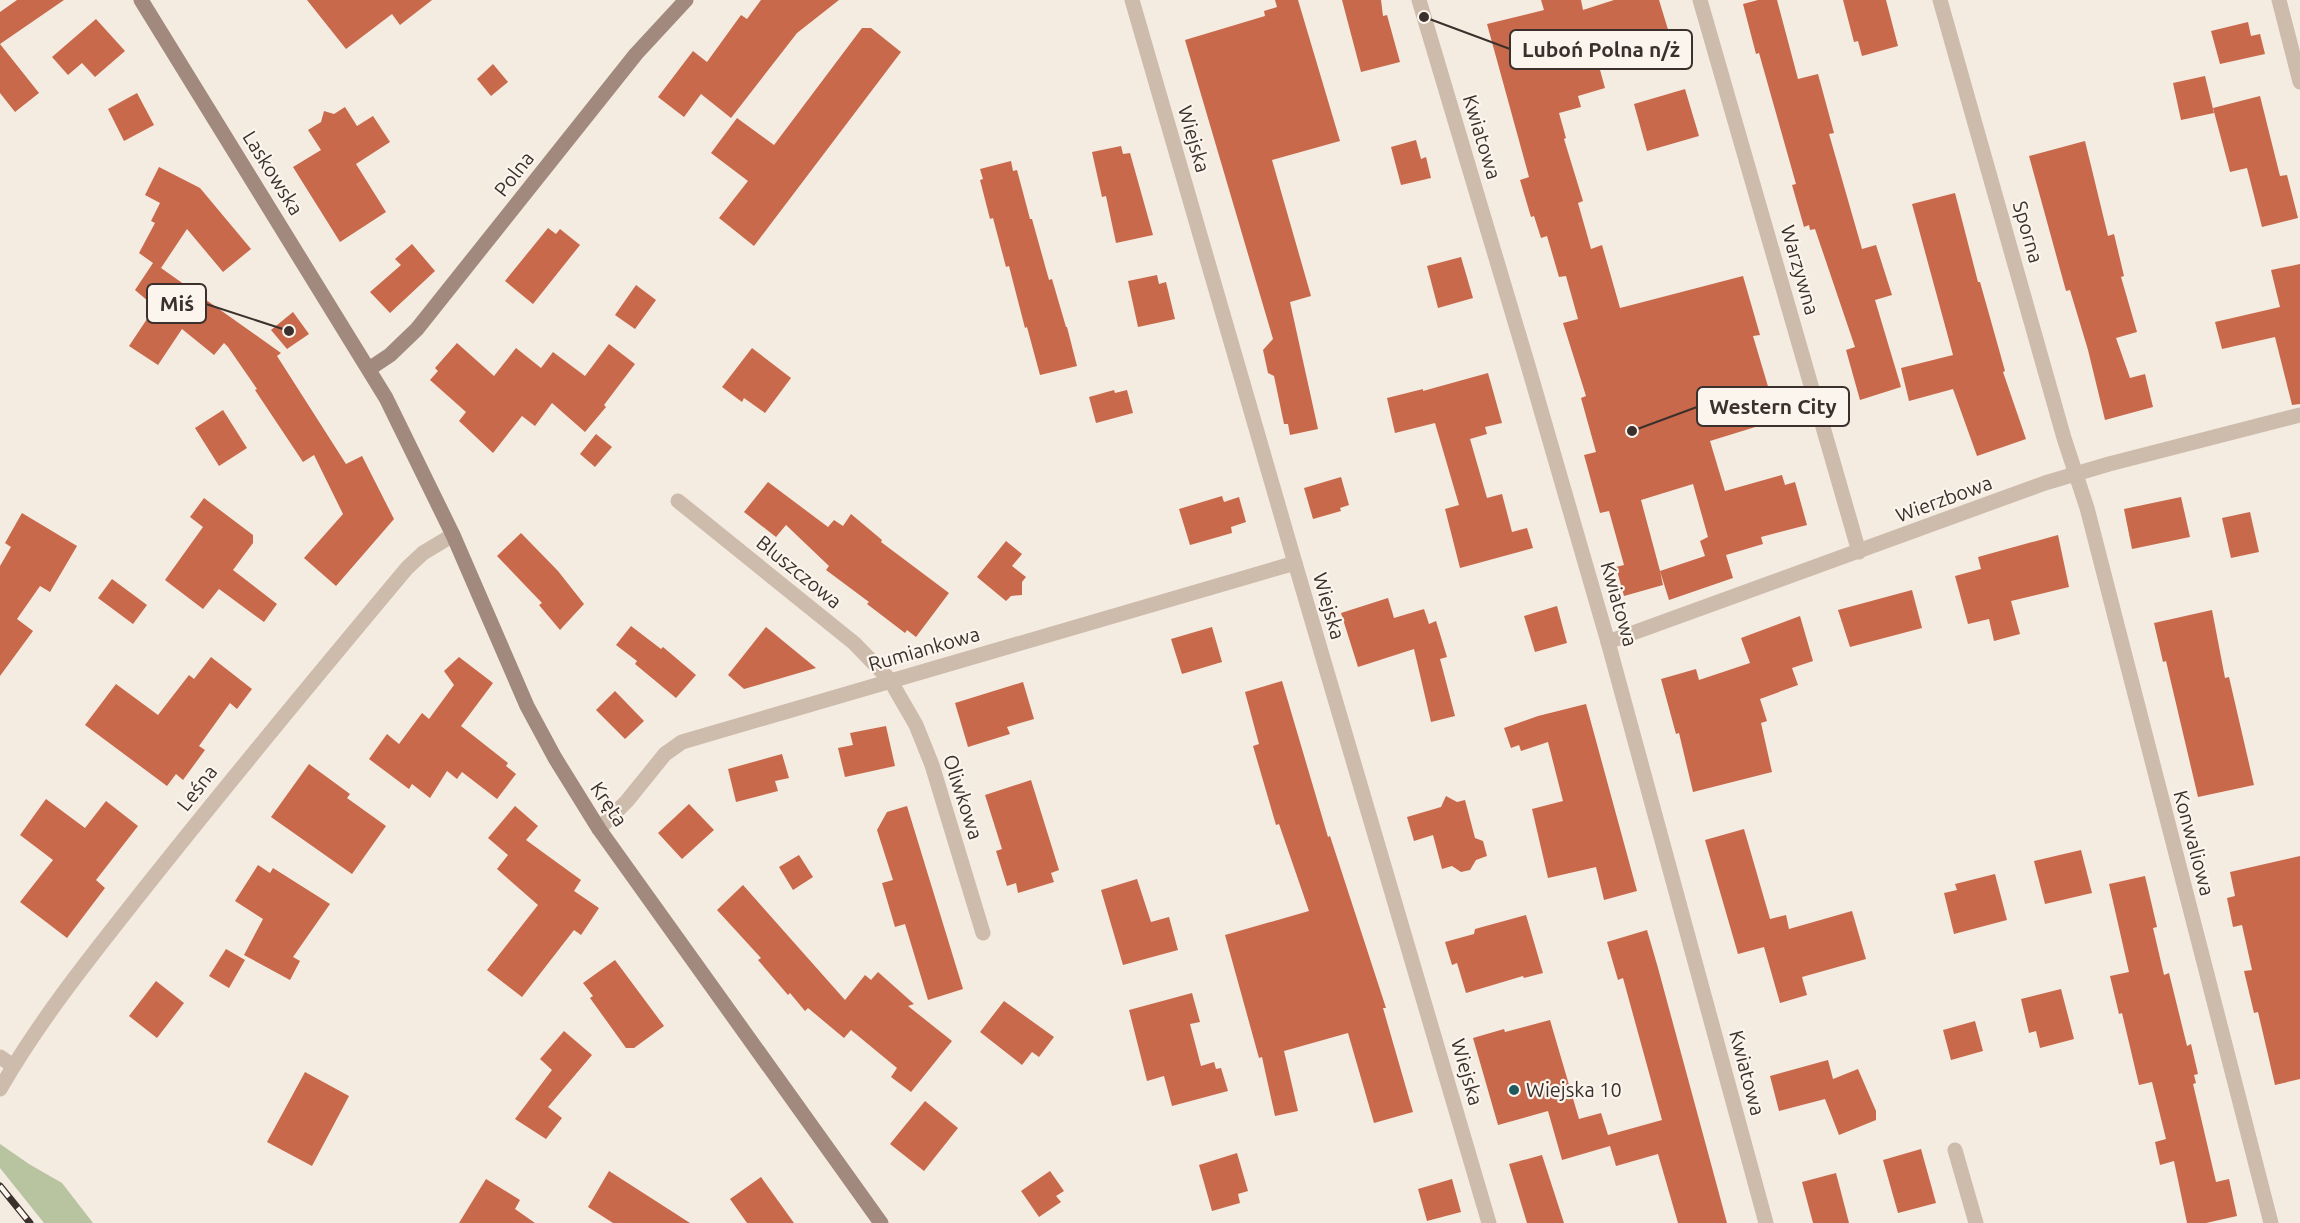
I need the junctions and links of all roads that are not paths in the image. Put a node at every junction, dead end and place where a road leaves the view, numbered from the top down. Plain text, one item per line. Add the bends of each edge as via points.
1 (141, 0) edge
2 (686, 0) edge
3 (1132, 0) edge
4 (1419, 0) edge
5 (1700, 0) edge
6 (1940, 0) edge
7 (2279, 0) edge
8 (2300, 82) edge
9 (369, 369) junction
10 (2300, 415) edge
11 (2076, 474) junction
12 (678, 501) dead end
13 (453, 535) junction
14 (1859, 552) junction
15 (1294, 563) junction
16 (1608, 642) junction
17 (890, 680) junction
18 (599, 829) junction
19 (983, 933) dead end
20 (6, 1061) edge
21 (0, 1089) edge
22 (1955, 1150) dead end
23 (881, 1223) edge
24 (1489, 1223) edge
25 (1766, 1223) edge
26 (1976, 1223) edge
27 (2271, 1223) edge

1 - 9 street, Laskowska
2 - 9 street, Polna via 636,54 417,328
3 - 15 street, Wiejska
4 - 16 street, Kwiatowa
5 - 14 street, Warzywna
6 - 11 street, Sporna
7 - 8 street
9 - 13 street, Kręta
10 - 11 street, Wierzbowa
11 - 14 street, Wierzbowa
11 - 27 street, Konwaliowa
12 - 17 street, Bluszczowa via 854,643
13 - 18 street, Kręta via 527,705
13 - 20 street, Leśna via 428,549 407,568 243,763 47,1015
14 - 16 street, Wierzbowa
15 - 17 street, Rumiankowa
15 - 24 street, Wiejska
16 - 25 street, Kwiatowa
17 - 18 street, Rumiankowa via 682,742 665,753
17 - 19 street, Oliwkowa via 916,725 932,765
18 - 23 street, Kręta
20 - 21 street, Leśna
22 - 26 street

